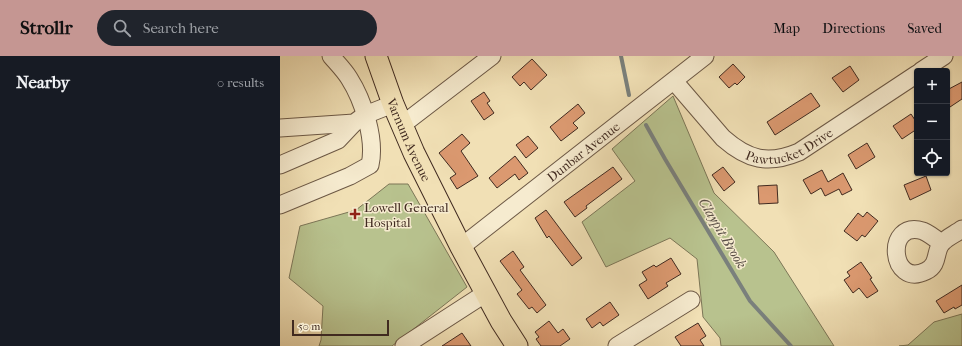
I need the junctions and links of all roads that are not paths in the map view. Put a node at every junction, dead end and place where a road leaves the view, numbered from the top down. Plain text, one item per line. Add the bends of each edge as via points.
1 (331, 56) edge
2 (376, 56) edge
3 (492, 56) edge
4 (706, 56) edge
5 (944, 56) edge
6 (926, 68) edge
7 (914, 76) edge
8 (674, 82) junction
9 (392, 104) junction
10 (360, 119) junction
11 (402, 125) junction
12 (280, 128) edge
13 (280, 165) edge
14 (280, 205) edge
15 (962, 229) edge
16 (941, 243) dead end
17 (461, 247) junction
18 (486, 293) junction
19 (691, 300) dead end
20 (404, 346) edge
21 (517, 346) edge
22 (617, 346) edge

1 - 10 street via 349,79
2 - 9 main road, Varnum Avenue
3 - 11 street
4 - 8 street, Dunbar Avenue
5 - 6 street
7 - 8 street, Pawtucket Drive via 799,152 765,159 743,153 723,138
8 - 17 street, Dunbar Avenue
9 - 10 street
9 - 11 main road, Varnum Avenue
10 - 12 street
10 - 13 street via 338,140
10 - 14 street via 373,151 370,165
11 - 17 main road, Varnum Avenue
15 - 16 street
17 - 18 main road, Varnum Avenue
18 - 20 street
18 - 21 main road, Varnum Avenue
19 - 22 street

